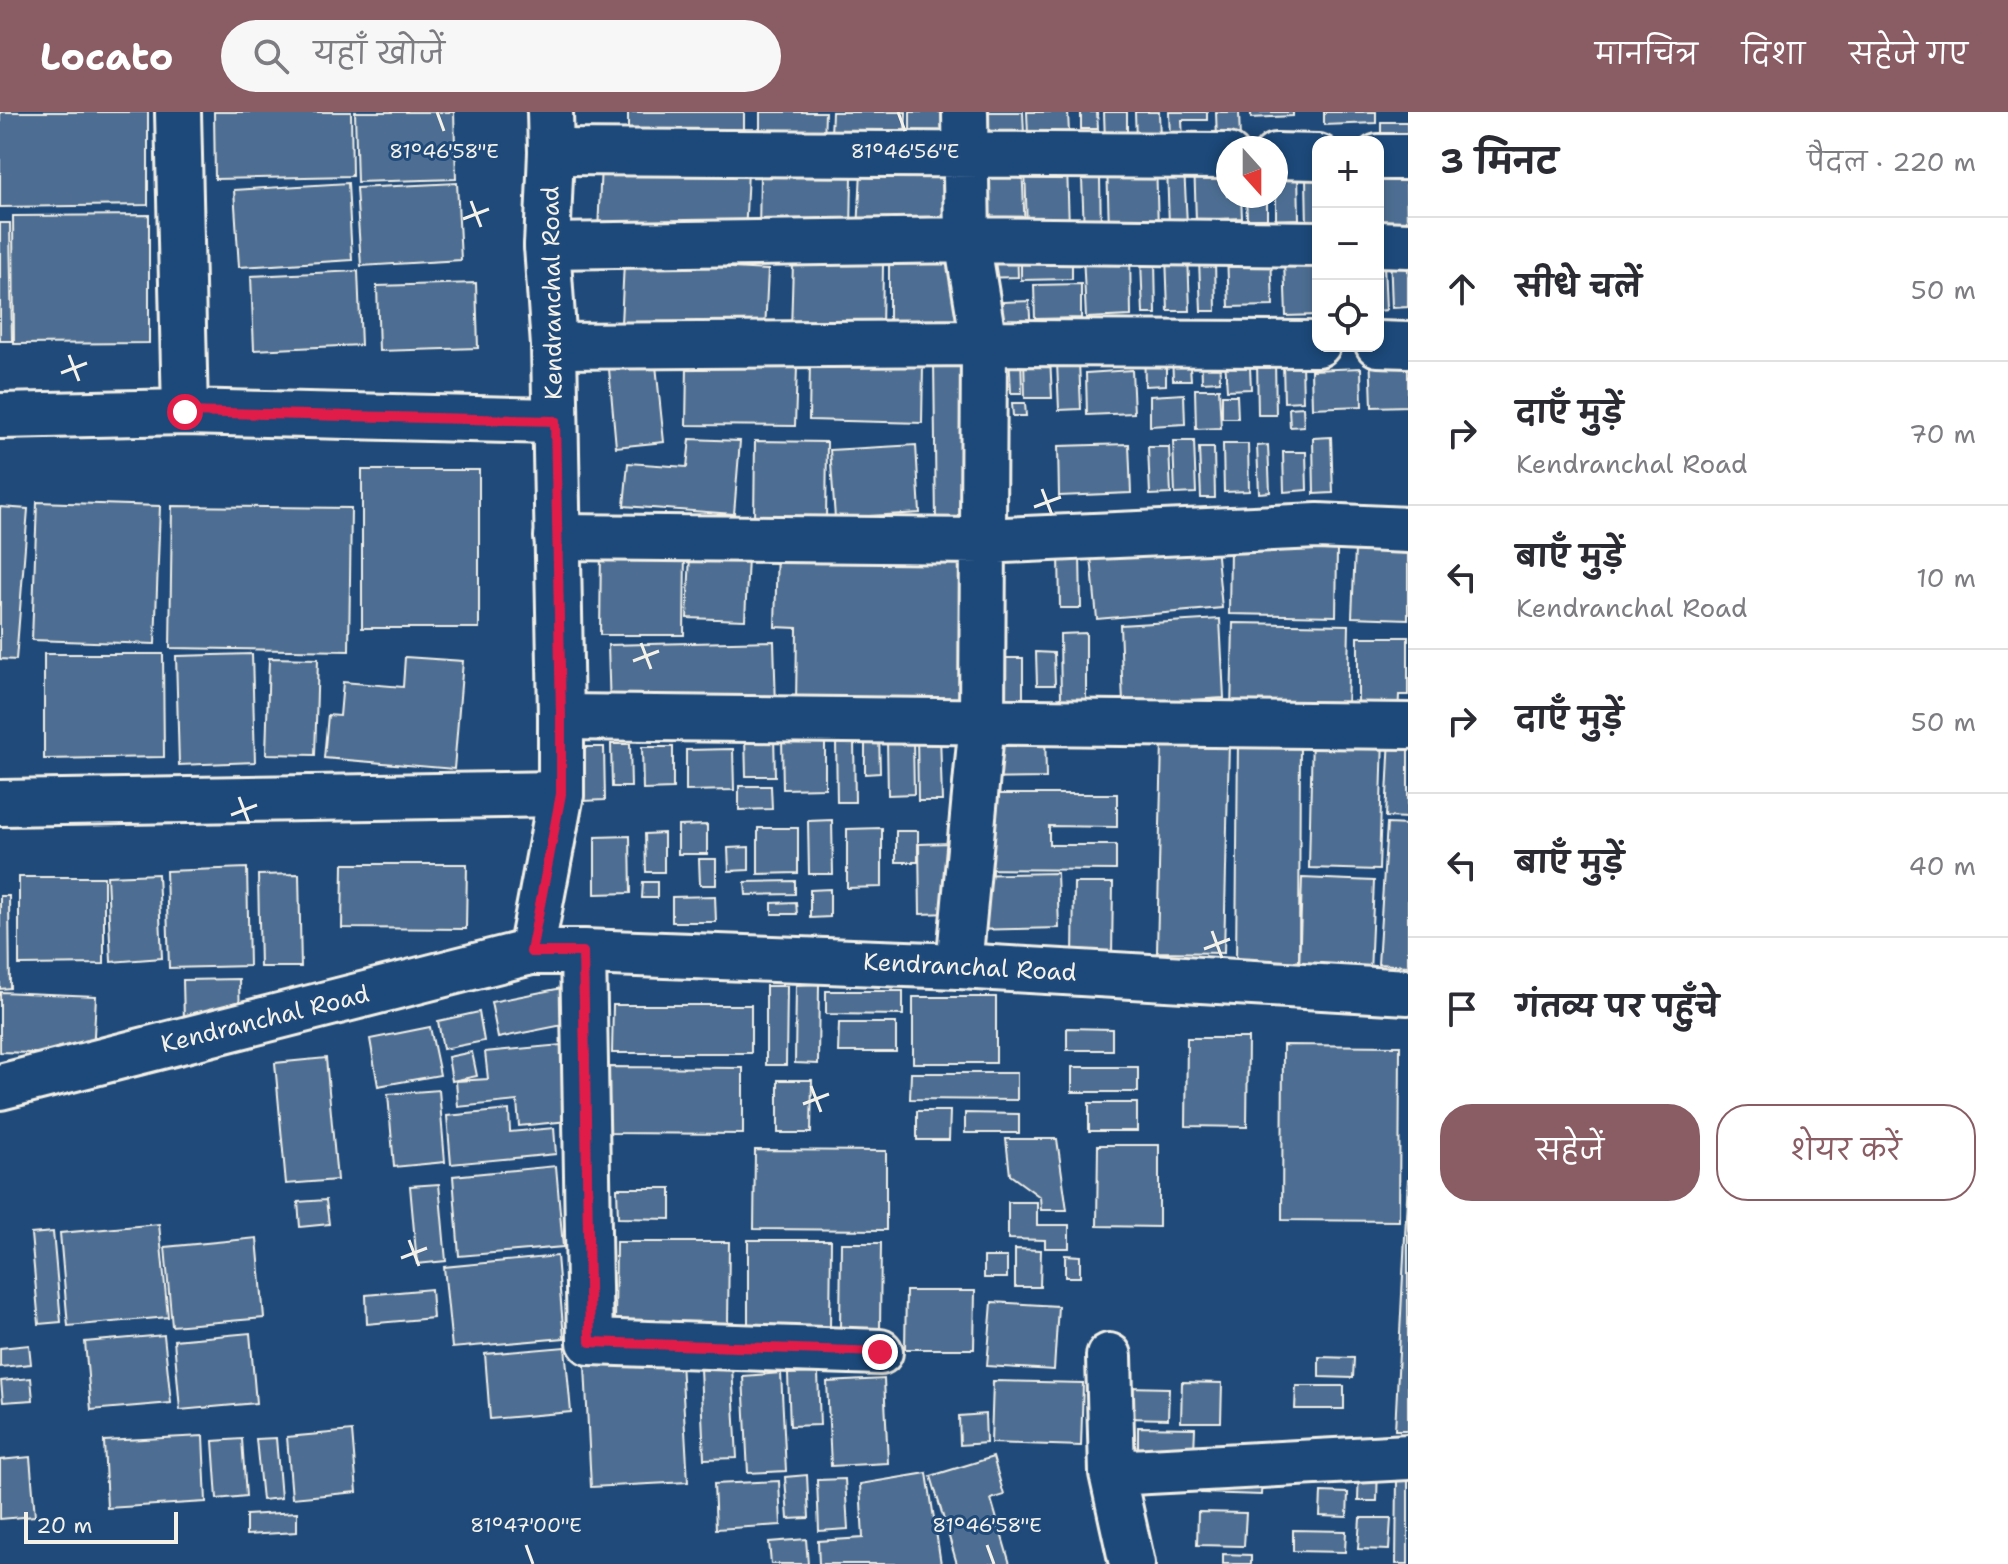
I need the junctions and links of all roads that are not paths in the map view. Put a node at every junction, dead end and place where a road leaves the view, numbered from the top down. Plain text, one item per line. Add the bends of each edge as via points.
1 (178, 112) edge
2 (550, 132) edge
3 (966, 133) edge
4 (1216, 155) edge
5 (1288, 156) edge
6 (1312, 157) edge
7 (1384, 157) edge
8 (1408, 157) edge
9 (967, 240) junction
10 (1312, 244) edge
11 (1384, 244) edge
12 (1408, 245) edge
13 (547, 246) junction
14 (984, 343) junction
15 (1312, 344) edge
16 (1384, 344) edge
17 (1408, 345) edge
18 (554, 346) junction
19 (185, 412) junction
20 (0, 416) edge
21 (555, 421) junction
22 (1408, 530) edge
23 (557, 537) junction
24 (982, 541) junction
25 (561, 717) junction
26 (982, 721) junction
27 (1408, 726) edge
28 (561, 794) junction
29 (0, 803) edge
30 (531, 952) junction
31 (583, 952) junction
32 (959, 966) junction
33 (1408, 992) edge
34 (0, 1087) edge
35 (880, 1352) dead end
36 (1109, 1356) dead end
37 (1408, 1457) edge
38 (1112, 1473) junction
39 (1132, 1564) edge

1 - 19 street
2 - 3 street
2 - 13 street, Kendranchal Road
3 - 4 street
3 - 9 street
5 - 6 street
7 - 8 street
9 - 10 street
9 - 13 street
9 - 14 street
11 - 12 street
13 - 18 street, Kendranchal Road
14 - 15 street
14 - 18 street
14 - 24 street
16 - 17 street
18 - 21 street, Kendranchal Road
19 - 20 street
19 - 21 street
21 - 23 street, Kendranchal Road
22 - 24 street via 1318,526
23 - 24 street
23 - 25 street, Kendranchal Road
24 - 26 street
25 - 26 street
25 - 28 street, Kendranchal Road
26 - 27 street
26 - 32 street
28 - 29 street
28 - 30 street, Kendranchal Road
30 - 31 street, Kendranchal Road
30 - 34 street, Kendranchal Road
31 - 32 street, Kendranchal Road
31 - 35 street via 590,1342
32 - 33 street, Kendranchal Road
36 - 38 street
37 - 38 street
38 - 39 street

